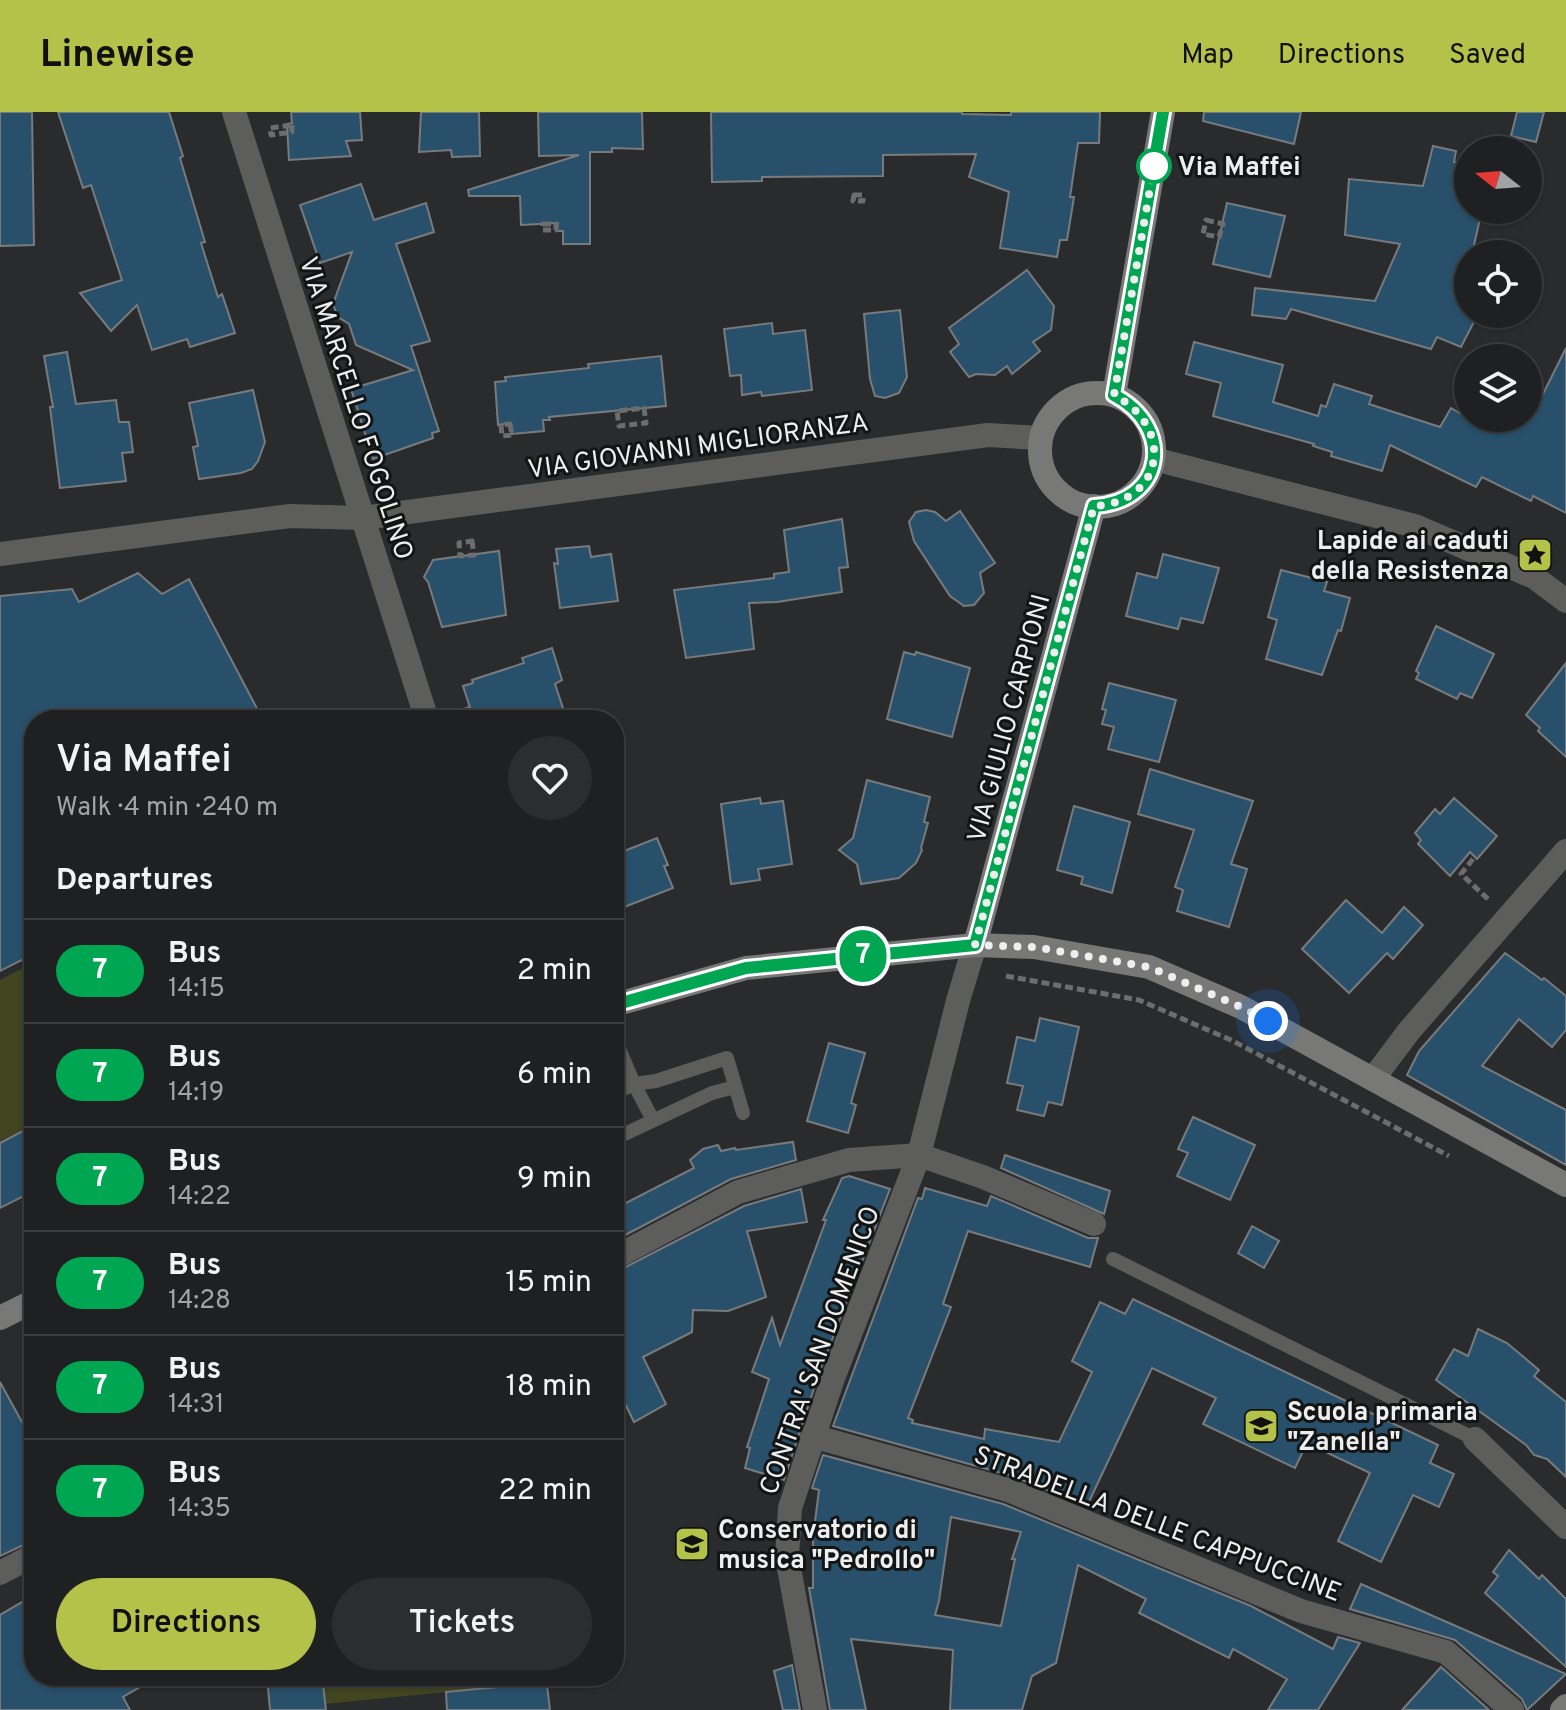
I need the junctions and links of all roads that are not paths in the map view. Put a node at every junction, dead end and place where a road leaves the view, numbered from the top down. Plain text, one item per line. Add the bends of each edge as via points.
1 (234, 112) edge
2 (1163, 112) edge
3 (1114, 395) junction
4 (1040, 438) junction
5 (1154, 459) junction
6 (1094, 506) junction
7 (363, 518) junction
8 (0, 554) edge
9 (1566, 601) edge
10 (424, 710) edge
11 (1566, 851) edge
12 (975, 945) junction
13 (624, 1002) edge
14 (624, 1060) edge
15 (1373, 1079) junction
16 (634, 1084) junction
17 (735, 1087) junction
18 (624, 1088) edge
19 (743, 1113) dead end
20 (653, 1120) junction
21 (624, 1134) edge
22 (919, 1155) junction
23 (1566, 1185) edge
24 (1094, 1224) dead end
25 (624, 1253) edge
26 (1113, 1259) dead end
27 (24, 1306) edge
28 (0, 1318) edge
29 (812, 1436) junction
30 (1475, 1439) joint
31 (1566, 1527) edge
32 (24, 1560) edge
33 (0, 1573) edge
34 (815, 1710) edge
35 (1512, 1710) edge

1 - 7 street, VIA MARCELLO FOGOLINO
2 - 3 street
3 - 4 street via 1077,395 1061,404
3 - 5 street via 1150,427
4 - 6 street via 1047,480 1077,503
4 - 7 street, VIA GIOVANNI MIGLIORANZA via 988,435
5 - 6 street via 1140,488 1126,499
5 - 9 street via 1415,526 1534,577
6 - 12 street, VIA GIULIO CARPIONI
7 - 8 street, VIA GIOVANNI MIGLIORANZA via 290,516
7 - 10 street, VIA MARCELLO FOGOLINO
11 - 15 street
12 - 13 street via 746,968
12 - 15 street via 1034,947 1149,967 1241,1007
12 - 22 street, CONTRA' SAN DOMENICO
14 - 16 lane
15 - 23 street
16 - 17 lane via 727,1058
16 - 18 lane
16 - 20 lane
17 - 19 lane
17 - 20 lane
20 - 21 lane
22 - 24 street
22 - 25 street via 849,1160 738,1192
22 - 29 street, CONTRA' SAN DOMENICO
26 - 30 lane
27 - 28 street
29 - 34 street, CONTRA' SAN DOMENICO via 790,1508 787,1557
29 - 35 street, STRADELLA DELLE CAPPUCCINE via 1008,1490 1301,1611 1446,1652
30 - 31 street
32 - 33 street

